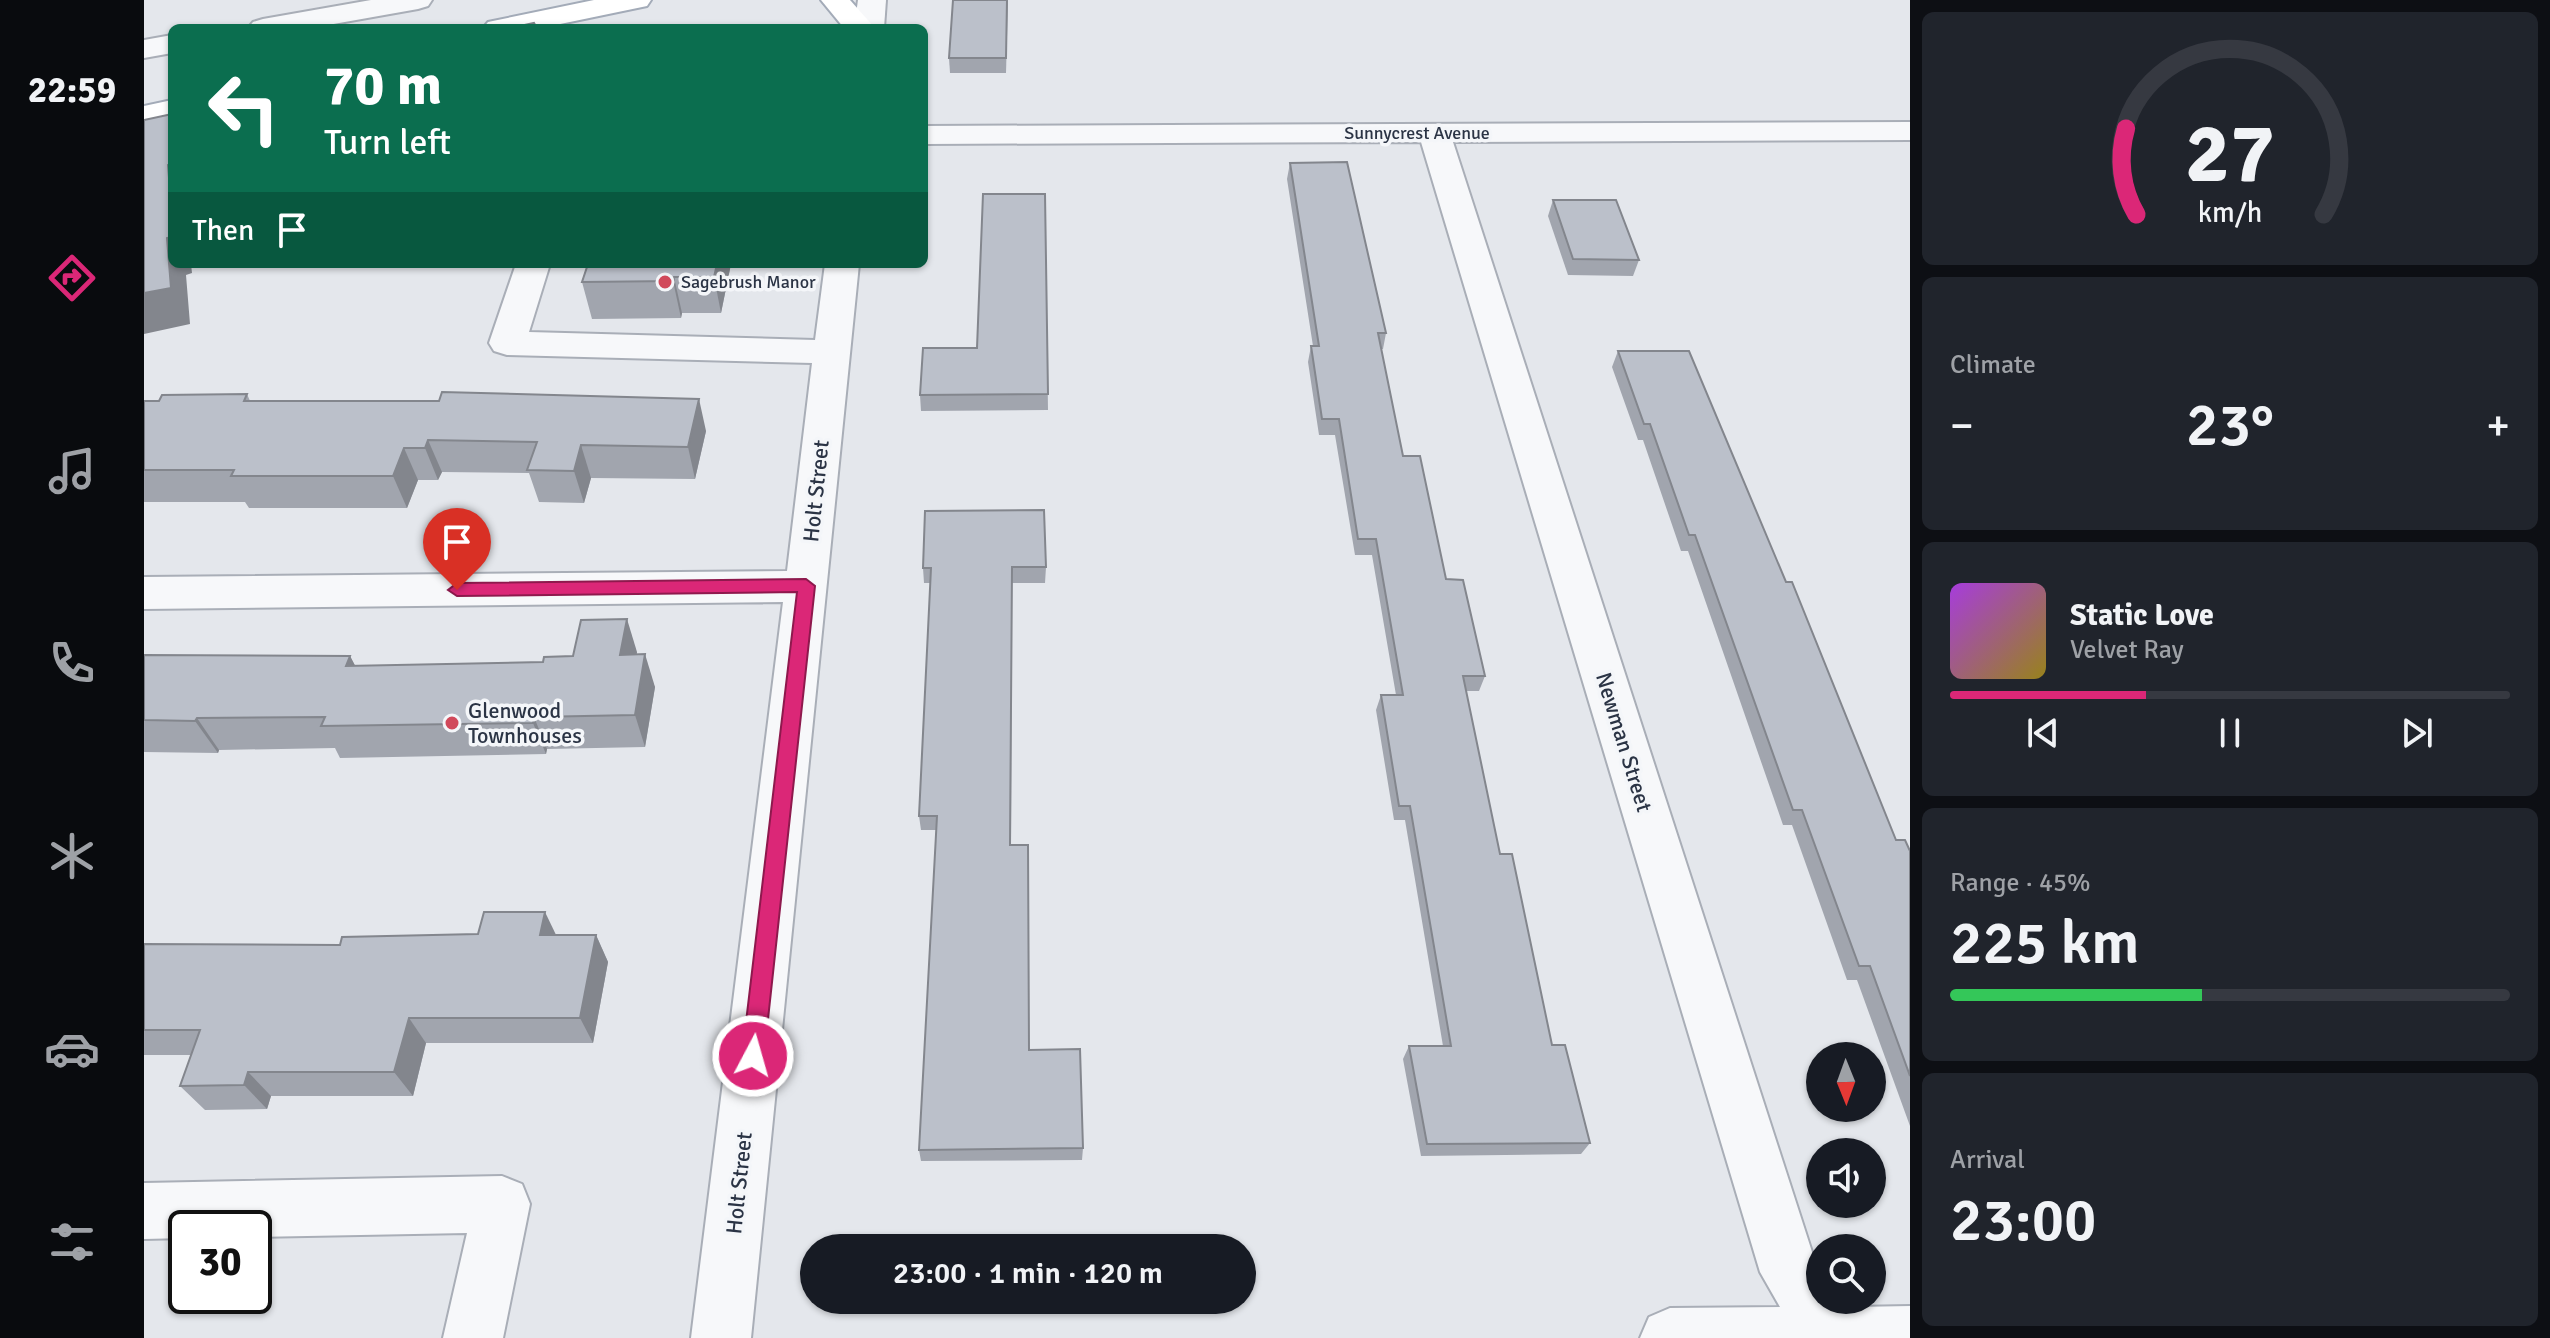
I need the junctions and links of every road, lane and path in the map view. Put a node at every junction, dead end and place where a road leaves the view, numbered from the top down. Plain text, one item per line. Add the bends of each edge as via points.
1 (418, 0) edge
2 (637, 0) edge
3 (835, 0) edge
4 (872, 0) edge
5 (285, 24) edge
6 (518, 24) edge
7 (856, 24) edge
8 (869, 24) edge
9 (168, 45) edge
10 (144, 49) edge
11 (168, 81) edge
12 (144, 86) edge
13 (168, 110) edge
14 (144, 115) edge
15 (1910, 131) edge
16 (1434, 133) junction
17 (928, 135) edge
18 (532, 268) edge
19 (842, 268) edge
20 (832, 352) junction
21 (806, 586) junction
22 (144, 593) edge
23 (144, 1211) edge
24 (1910, 1336) edge
25 (1841, 1337) edge
26 (473, 1338) edge
27 (721, 1338) edge
28 (1670, 1338) edge

1 - 5 street
2 - 6 main road
3 - 7 main road
4 - 8 street
9 - 10 street
11 - 12 main road
13 - 14 main road
15 - 16 street, Sunnycrest Avenue
16 - 17 street, Sunnycrest Avenue
16 - 25 street, Newman Street via 1789,1272
18 - 20 street via 507,343
19 - 20 street, Holt Street
20 - 21 street, Holt Street
21 - 22 street
21 - 27 street, Holt Street
23 - 26 street via 502,1204
24 - 25 street
25 - 28 street

